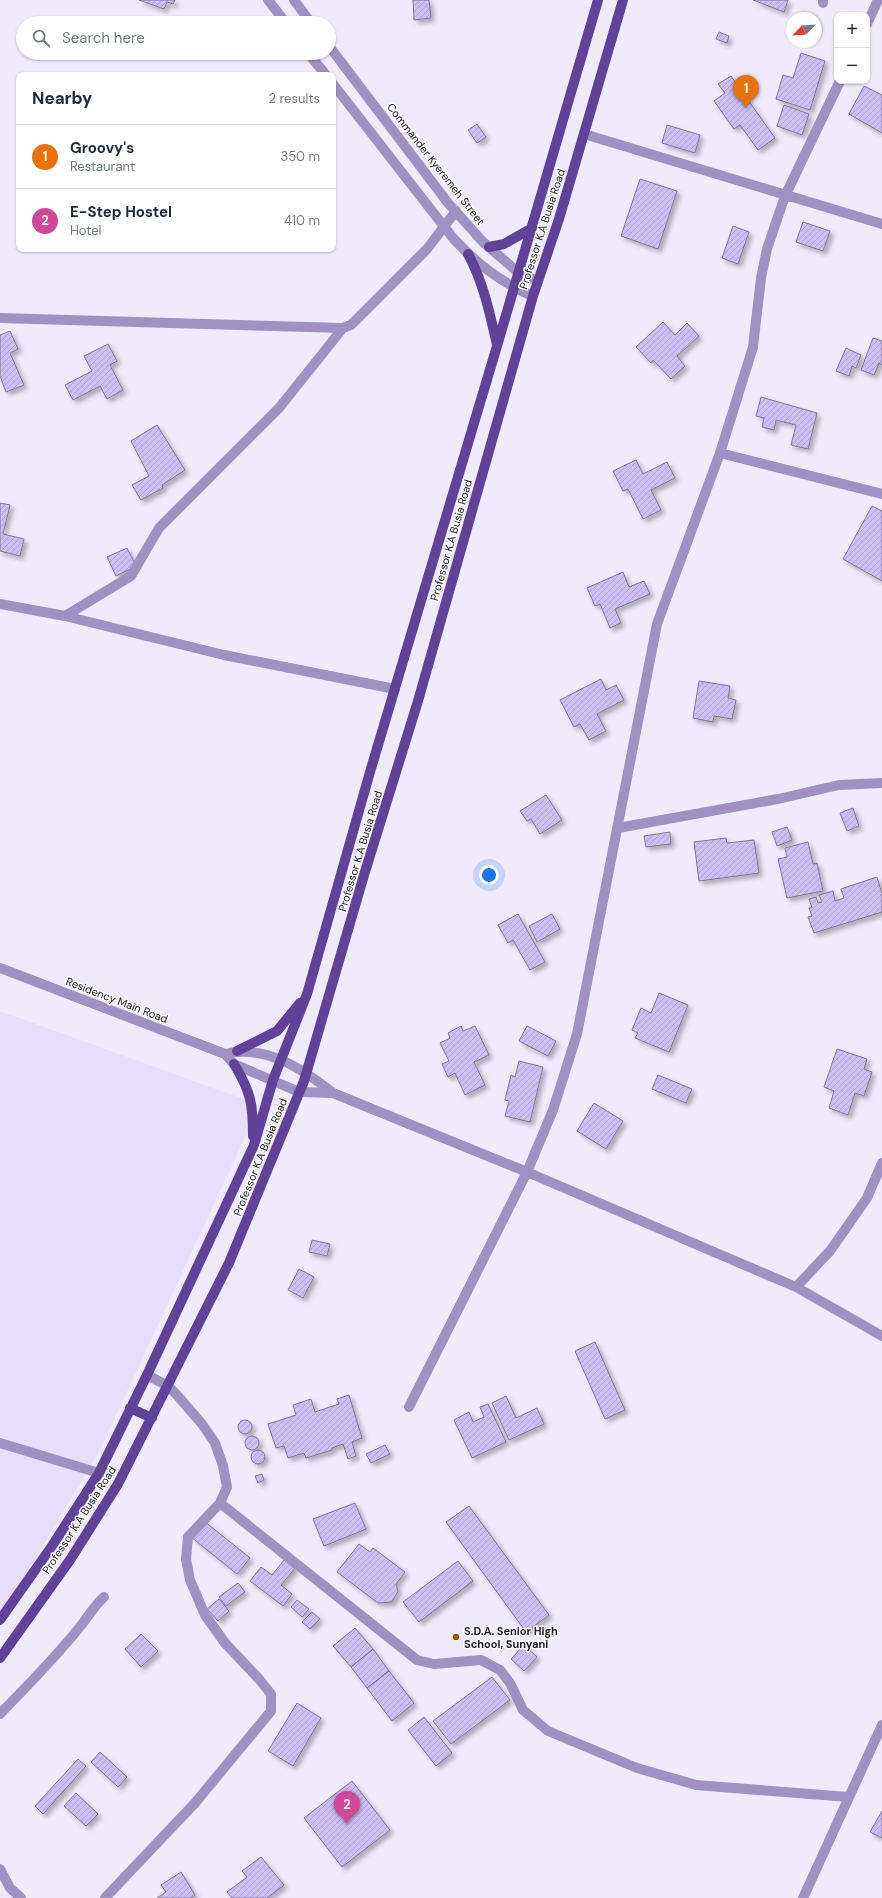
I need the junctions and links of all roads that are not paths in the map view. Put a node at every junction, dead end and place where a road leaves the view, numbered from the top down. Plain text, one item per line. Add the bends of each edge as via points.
1 (268, 0) edge
2 (294, 0) edge
3 (598, 0) edge
4 (623, 0) edge
5 (878, 0) edge
6 (281, 16) edge
7 (306, 16) edge
8 (870, 17) edge
9 (336, 55) edge
10 (314, 60) edge
11 (324, 72) edge
12 (839, 84) edge
13 (336, 88) edge
14 (584, 134) junction
15 (785, 196) junction
16 (456, 211) junction
17 (882, 224) edge
18 (444, 226) junction
19 (532, 228) junction
20 (489, 247) junction
21 (468, 254) junction
22 (519, 273) junction
23 (538, 281) junction
24 (514, 289) junction
25 (533, 296) junction
26 (0, 318) edge
27 (343, 328) junction
28 (497, 346) junction
29 (720, 453) junction
30 (882, 494) edge
31 (0, 604) edge
32 (65, 616) junction
33 (395, 689) junction
34 (882, 783) edge
35 (618, 828) junction
36 (0, 968) edge
37 (307, 994) junction
38 (237, 1051) junction
39 (225, 1054) junction
40 (281, 1059) junction
41 (234, 1064) junction
42 (306, 1072) junction
43 (273, 1080) junction
44 (299, 1092) junction
45 (333, 1093) junction
46 (254, 1145) junction
47 (882, 1162) edge
48 (527, 1172) junction
49 (796, 1287) junction
50 (882, 1336) edge
51 (147, 1375) junction
52 (168, 1386) junction
53 (409, 1407) dead end
54 (130, 1408) junction
55 (152, 1418) junction
56 (0, 1443) edge
57 (99, 1473) junction
58 (220, 1503) junction
59 (104, 1597) dead end
60 (0, 1620) edge
61 (0, 1658) edge
62 (0, 1714) edge
63 (882, 1725) edge
64 (848, 1798) junction
65 (0, 1869) edge
66 (21, 1898) edge
67 (105, 1898) edge
68 (803, 1898) edge

1 - 6 street
2 - 7 street
3 - 19 main road, Professor K.A Busia Road
4 - 14 main road, Professor K.A Busia Road
5 - 8 street
9 - 16 street, Commander Kyeremeh Street
10 - 11 street
12 - 15 street
13 - 18 street
14 - 15 street
14 - 23 main road, Professor K.A Busia Road via 560,219
15 - 17 street
15 - 29 street via 767,249 753,347
16 - 18 street
16 - 20 street, Commander Kyeremeh Street
18 - 21 street
18 - 27 street via 427,249 351,325
19 - 20 main road via 504,244
19 - 22 main road, Professor K.A Busia Road
20 - 22 street, Commander Kyeremeh Street
21 - 24 street
21 - 28 main road via 485,296
22 - 23 street, Commander Kyeremeh Street
22 - 24 main road, Professor K.A Busia Road
23 - 25 main road, Professor K.A Busia Road
24 - 25 street
24 - 28 main road, Professor K.A Busia Road
25 - 42 main road, Professor K.A Busia Road via 418,701
26 - 27 street
27 - 32 street via 279,408 159,528 131,576
28 - 33 main road, Professor K.A Busia Road
29 - 30 street
29 - 35 street via 657,624
31 - 32 street
32 - 33 street via 224,655
33 - 37 main road, Professor K.A Busia Road
34 - 35 street via 839,785 778,799
35 - 48 street via 577,1034 553,1110
36 - 39 street, Residency Main Road
37 - 38 main road via 276,1031
37 - 40 main road, Professor K.A Busia Road
38 - 39 street
38 - 40 street
39 - 41 street
40 - 42 street
40 - 43 main road, Professor K.A Busia Road
41 - 43 street
41 - 46 main road via 250,1094
42 - 44 main road, Professor K.A Busia Road
42 - 45 street
43 - 44 street
43 - 46 main road, Professor K.A Busia Road
44 - 45 street
44 - 52 main road, Professor K.A Busia Road via 229,1262
45 - 48 street
46 - 51 main road, Professor K.A Busia Road
47 - 49 street via 867,1198 830,1251
48 - 49 street
48 - 53 street
49 - 50 street
51 - 52 street
51 - 54 main road, Professor K.A Busia Road
52 - 55 main road, Professor K.A Busia Road
52 - 58 street via 215,1443 227,1487
54 - 55 main road
54 - 57 main road, Professor K.A Busia Road
55 - 61 main road, Professor K.A Busia Road via 118,1484 70,1560
56 - 57 street
57 - 60 main road, Professor K.A Busia Road
58 - 64 street via 417,1660 434,1664 481,1660 500,1670 510,1683 523,1710 548,1731 637,1768 696,1785
58 - 67 street via 188,1537 186,1560 190,1580 205,1615 225,1643 271,1694 270,1711 195,1803
59 - 62 street via 96,1603 56,1655
63 - 64 street
64 - 68 street
65 - 66 street via 10,1888

